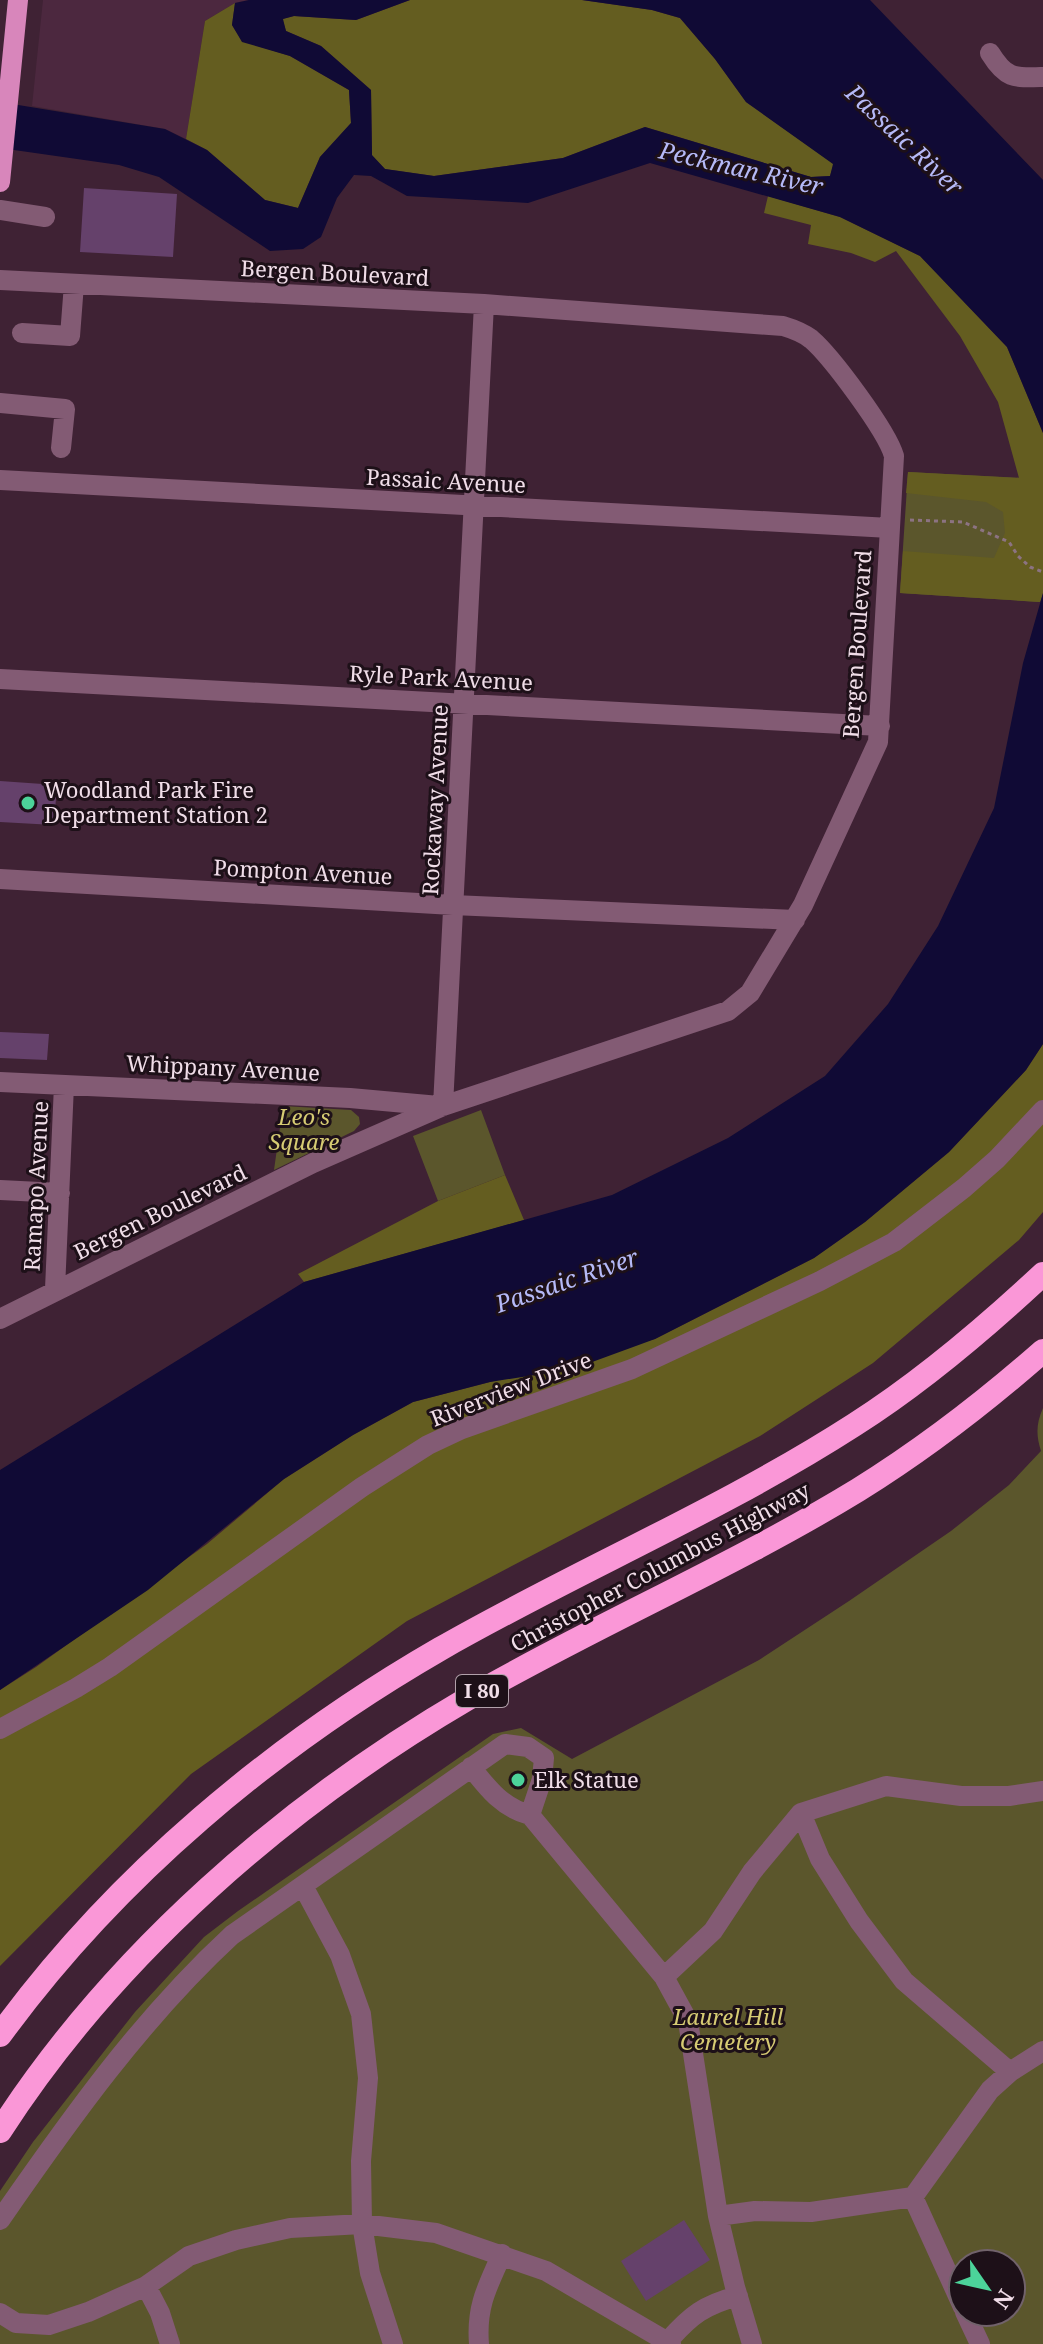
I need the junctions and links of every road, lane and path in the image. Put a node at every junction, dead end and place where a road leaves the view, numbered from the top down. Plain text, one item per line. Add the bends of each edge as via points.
1 (18, 0) edge
2 (990, 53) dead end
3 (5, 77) edge
4 (1043, 77) edge
5 (1, 172) edge
6 (0, 210) edge
7 (45, 217) dead end
8 (0, 280) edge
9 (74, 284) junction
10 (484, 304) junction
11 (22, 333) dead end
12 (0, 403) edge
13 (61, 448) dead end
14 (0, 480) edge
15 (474, 506) junction
16 (890, 524) junction
17 (1043, 572) edge
18 (0, 679) edge
19 (464, 704) junction
20 (880, 726) junction
21 (0, 879) edge
22 (453, 905) junction
23 (795, 920) junction
24 (0, 1082) edge
25 (64, 1085) junction
26 (443, 1106) junction
27 (1043, 1110) edge
28 (0, 1190) edge
29 (60, 1193) junction
30 (1043, 1274) edge
31 (55, 1289) junction
32 (0, 1319) edge
33 (1043, 1351) edge
34 (0, 1729) edge
35 (471, 1767) junction
36 (1043, 1791) edge
37 (801, 1813) junction
38 (530, 1815) junction
39 (303, 1886) junction
40 (664, 1977) junction
41 (0, 2035) edge
42 (1039, 2061) edge
43 (1010, 2072) junction
44 (0, 2131) edge
45 (913, 2197) junction
46 (718, 2216) junction
47 (0, 2220) edge
48 (362, 2224) junction
49 (502, 2254) junction
50 (947, 2272) edge
51 (146, 2286) junction
52 (738, 2296) junction
53 (0, 2313) edge
54 (669, 2342) edge
55 (170, 2344) edge
56 (393, 2344) edge
57 (479, 2344) edge
58 (752, 2344) edge

1 - 3 main road
2 - 4 street via 1008,76
3 - 5 main road
6 - 7 street
8 - 9 street, Bergen Boulevard
9 - 10 street, Bergen Boulevard
9 - 11 street via 70,336
10 - 15 street, Rockaway Avenue
10 - 16 street, Bergen Boulevard via 760,323 799,331 823,351 891,443
12 - 13 street via 65,409
14 - 15 street, Passaic Avenue
15 - 16 street, Passaic Avenue
15 - 19 street, Rockaway Avenue
16 - 17 path via 963,522 1009,542 1030,567
16 - 20 street, Bergen Boulevard
18 - 19 street, Ryle Park Avenue
19 - 20 street, Ryle Park Avenue
19 - 22 street, Rockaway Avenue
20 - 23 street, Bergen Boulevard via 878,742
21 - 22 street, Pompton Avenue
22 - 23 street, Pompton Avenue
22 - 26 street, Rockaway Avenue
23 - 26 street, Bergen Boulevard via 750,993 728,1011
24 - 25 street, Whippany Avenue
25 - 26 street, Whippany Avenue
25 - 29 street, Ramapo Avenue
26 - 31 street, Bergen Boulevard
27 - 34 street, Riverview Drive via 997,1159 894,1242 632,1369 428,1445 110,1667
28 - 29 street
29 - 31 street, Ramapo Avenue
30 - 41 highway, Christopher Columbus Highway / I 80 via 955,1352 856,1425 748,1488 441,1649 281,1754 135,1880
31 - 32 street, Bergen Boulevard
33 - 44 highway, Christopher Columbus Highway / I 80 via 965,1416 858,1490 468,1699 311,1803 213,1884 122,1976
35 - 38 street via 491,1793
35 - 38 street via 505,1744 528,1747 544,1758
35 - 39 street
36 - 37 street via 961,1796 886,1786
37 - 40 street via 752,1872 713,1931
37 - 43 street via 820,1859 904,1981
38 - 40 street
39 - 47 street via 232,1935 193,1971 71,2118
39 - 48 street via 340,1955 361,2014 368,2078
40 - 46 street via 688,2021
42 - 43 street
43 - 45 street via 990,2090
45 - 46 street via 811,2212
45 - 50 street
46 - 52 street
48 - 49 street via 436,2233
48 - 51 street via 290,2228 236,2240 189,2256
48 - 56 street via 370,2273
49 - 54 street via 546,2271
49 - 57 street via 482,2296
51 - 53 street via 49,2325 16,2323
51 - 55 street
52 - 54 street via 689,2317
52 - 58 street

